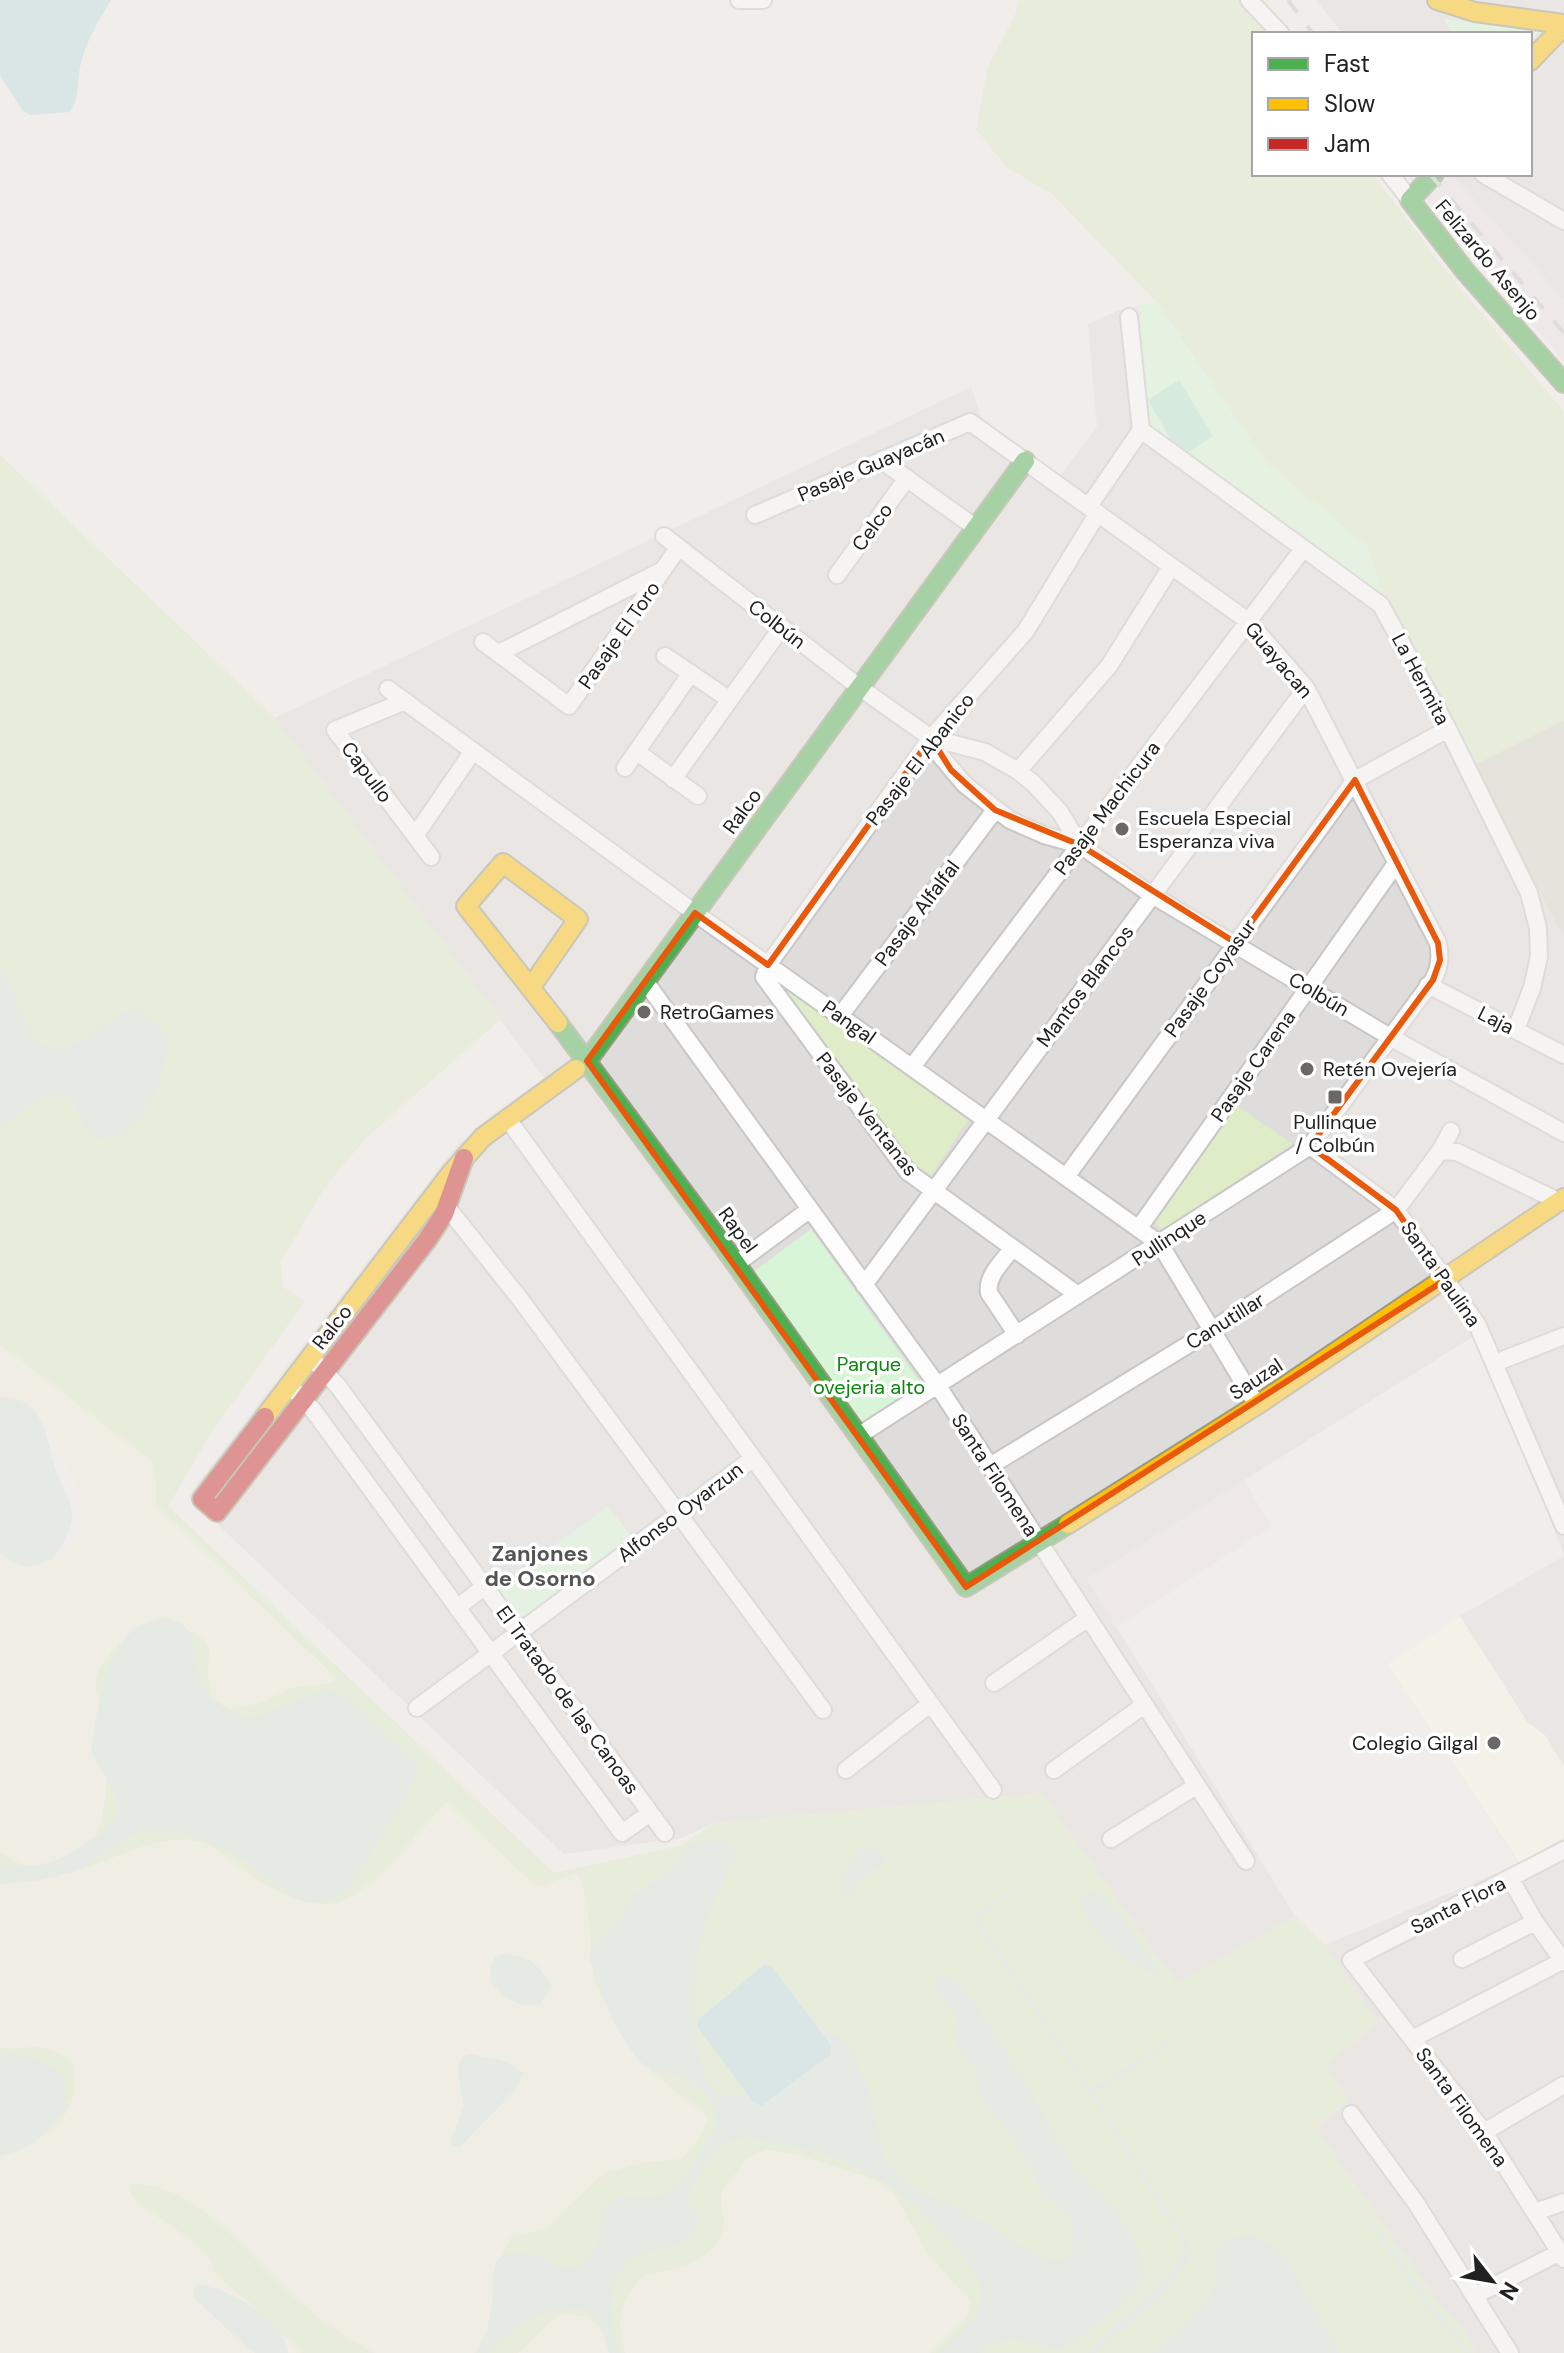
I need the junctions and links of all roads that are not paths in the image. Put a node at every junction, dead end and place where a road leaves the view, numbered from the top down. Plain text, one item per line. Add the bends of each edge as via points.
1 (739, 0) edge
2 (763, 0) edge
3 (1249, 0) edge
4 (1437, 0) edge
5 (1564, 25) edge
6 (1279, 32) edge
7 (1532, 59) edge
8 (1392, 176) edge
9 (1432, 176) edge
10 (1486, 176) edge
11 (1410, 200) junction
12 (1564, 221) edge
13 (1129, 317) dead end
14 (1564, 383) edge
15 (1141, 430) junction
16 (881, 460) junction
17 (1025, 461) junction
18 (907, 478) junction
19 (1094, 510) junction
20 (755, 515) dead end
21 (976, 528) junction
22 (664, 536) dead end
23 (678, 548) junction
24 (1303, 549) junction
25 (1171, 567) junction
26 (663, 570) junction
27 (837, 575) dead end
28 (1248, 621) junction
29 (782, 627) junction
30 (483, 642) dead end
31 (499, 653) junction
32 (665, 656) dead end
33 (691, 673) junction
34 (859, 687) junction
35 (1306, 688) junction
36 (388, 689) dead end
37 (730, 700) junction
38 (405, 701) junction
39 (1448, 729) junction
40 (931, 738) junction
41 (473, 751) junction
42 (637, 752) junction
43 (625, 768) dead end
44 (1018, 771) junction
45 (673, 779) junction
46 (1355, 780) junction
47 (698, 796) dead end
48 (995, 810) junction
49 (415, 836) junction
50 (1080, 845) junction
51 (431, 857) dead end
52 (1395, 865) junction
53 (1152, 895) junction
54 (695, 913) junction
55 (1236, 943) junction
56 (768, 965) junction
57 (645, 981) junction
58 (1428, 985) junction
59 (531, 987) junction
60 (1308, 987) junction
61 (840, 1016) junction
62 (1516, 1029) junction
63 (1390, 1037) junction
64 (1564, 1055) edge
65 (587, 1061) junction
66 (912, 1067) junction
67 (507, 1118) junction
68 (986, 1120) junction
69 (1451, 1131) dead end
70 (1564, 1133) edge
71 (1310, 1146) junction
72 (1440, 1151) junction
73 (1066, 1177) junction
74 (933, 1191) junction
75 (441, 1200) junction
76 (1562, 1200) edge
77 (809, 1210) junction
78 (1396, 1210) junction
79 (1139, 1228) junction
80 (1160, 1244) junction
81 (1013, 1248) junction
82 (736, 1264) junction
83 (1445, 1280) junction
84 (864, 1285) junction
85 (1078, 1295) junction
86 (1212, 1330) junction
87 (1017, 1335) junction
88 (1564, 1336) edge
89 (310, 1358) junction
90 (1495, 1363) junction
91 (325, 1371) junction
92 (289, 1386) junction
93 (938, 1386) junction
94 (304, 1399) junction
95 (1257, 1405) junction
96 (858, 1436) junction
97 (751, 1460) junction
98 (990, 1466) junction
99 (679, 1513) junction
100 (1564, 1526) edge
101 (1039, 1543) junction
102 (485, 1586) junction
103 (966, 1587) joint
104 (457, 1608) junction
105 (1088, 1618) junction
106 (518, 1633) junction
107 (491, 1653) junction
108 (994, 1683) dead end
109 (930, 1704) junction
110 (1143, 1706) junction
111 (417, 1708) dead end
112 (823, 1710) dead end
113 (846, 1770) dead end
114 (1054, 1770) dead end
115 (1196, 1786) junction
116 (993, 1790) dead end
117 (650, 1813) junction
118 (665, 1833) dead end
119 (1111, 1839) dead end
120 (1564, 1850) edge
121 (1246, 1861) dead end
122 (1510, 1878) junction
123 (1535, 1922) junction
124 (1462, 1959) dead end
125 (1351, 1960) joint
126 (1563, 1961) edge
127 (1412, 2039) junction
128 (1564, 2085) edge
129 (1351, 2114) dead end
130 (1484, 2132) junction
131 (1564, 2202) edge
132 (1535, 2212) junction
133 (1562, 2256) edge
134 (1476, 2295) junction
135 (1510, 2353) edge

1 - 2 street
3 - 6 street
4 - 5 street via 1475,12
5 - 7 street
8 - 11 street
9 - 11 street
10 - 12 street
11 - 14 street, Felizardo Asenjo
13 - 15 street
15 - 19 street
15 - 24 street, La Hermita
16 - 17 street, Pasaje Guayacán via 970,422
16 - 18 street
16 - 20 street, Pasaje Guayacán
17 - 19 street, Guayacan
17 - 21 street, Ralco
18 - 21 street
18 - 27 street, Celco
19 - 25 street, Guayacan
19 - 40 street, Pasaje El Abanico via 1025,632
21 - 34 street, Ralco
22 - 23 street, Colbún
23 - 26 street, Pasaje El Toro
23 - 29 street, Colbún
24 - 28 street, Pasaje Machicura
24 - 39 street, La Hermita via 1381,605
25 - 28 street, Guayacan
25 - 44 street via 1109,666
26 - 31 street, Pasaje El Toro
26 - 31 street, Pasaje El Toro via 569,706
28 - 35 street, Guayacan
28 - 50 street, Pasaje Machicura
29 - 34 street, Colbún
29 - 37 street
30 - 31 street, Pasaje El Toro
32 - 33 street
33 - 37 street
33 - 42 street
34 - 40 street, Colbún
34 - 54 street, Ralco
35 - 46 street, Guayacan
35 - 53 street, Mantos Blancos
36 - 38 street, Pangal
37 - 45 street
38 - 41 street, Pangal
38 - 49 street, Capullo via 335,730
39 - 46 street
39 - 62 street, La Hermita via 1529,893 1538,928 1539,956
40 - 44 street, Colbún via 985,752
40 - 48 street, Colbún via 951,770
40 - 56 street, Pasaje El Abanico
41 - 49 street
41 - 54 street, Pangal
42 - 43 street
42 - 45 street
44 - 50 street, Colbún via 1054,804
45 - 47 street
46 - 52 street, Guayacan
46 - 55 street, Pasaje Coyasur
48 - 50 street, Colbún via 1044,835
48 - 61 street, Pasaje Alfalfal
49 - 51 street, Capullo
50 - 53 street, Colbún
50 - 66 street, Pasaje Machicura
52 - 58 street, Guayacan via 1438,943 1439,967
52 - 60 street, Pasaje Carena
53 - 55 street, Colbún
53 - 68 street, Mantos Blancos
54 - 56 street, Pangal
54 - 57 street, Ralco
55 - 60 street, Colbún
55 - 73 street, Pasaje Coyasur
56 - 61 street, Pangal
56 - 74 street, Pasaje Ventanas via 764,977 908,1172
57 - 65 street, Ralco
57 - 77 street, Santa Filomena
58 - 62 street, Laja
58 - 63 street, Pullinque
59 - 59 street, Rapel via 466,906 503,863 578,919
59 - 65 street, Rapel
60 - 63 street, Colbún
60 - 79 street, Pasaje Carena
61 - 66 street, Pangal
62 - 64 street, Laja
63 - 70 street, Colbún
63 - 71 street, Pullinque
65 - 67 street, Ralco
65 - 82 street, Rapel
66 - 68 street, Pangal
67 - 75 street, Ralco via 464,1158
67 - 97 street
68 - 73 street, Pangal
68 - 74 street, Mantos Blancos
69 - 72 street, Canutillar
71 - 78 street, Santa Paulina
71 - 80 street, Pullinque
72 - 76 street via 1457,1152
72 - 78 street, Canutillar
73 - 79 street, Pangal
74 - 81 street, Pasaje Ventanas
74 - 84 street, Mantos Blancos
75 - 89 street, Ralco
75 - 91 street, Ralco via 427,1240
75 - 99 street
76 - 83 street, Sauzal
77 - 82 street
77 - 84 street, Santa Filomena
78 - 83 street, Santa Paulina
78 - 86 street, Canutillar
79 - 80 street, Pangal
80 - 85 street, Pullinque
80 - 86 street, Pangal
81 - 85 street, Pasaje Ventanas
81 - 87 street via 988,1286
82 - 96 street, Rapel
83 - 90 street, Santa Paulina via 1477,1324
83 - 95 street, Sauzal
84 - 93 street, Santa Filomena
85 - 87 street, Pullinque
86 - 95 street, Pangal
86 - 98 street, Canutillar
87 - 93 street, Pullinque
88 - 90 street
89 - 91 street, El Tratado de las Canoas
89 - 92 street, Ralco
90 - 100 street, Santa Paulina
91 - 94 street, Ralco
91 - 102 street, El Tratado de las Canoas
92 - 94 street, El Tratado de las Canoas
92 - 94 street, Ralco via 202,1499 217,1512
93 - 96 street, Pullinque
93 - 98 street, Santa Filomena
94 - 104 street, El Tratado de las Canoas
95 - 101 street, Sauzal
96 - 103 street, Rapel
97 - 99 street, Alfonso Oyarzun
97 - 109 street
98 - 101 street, Santa Filomena
99 - 106 street, Alfonso Oyarzun
99 - 112 street
101 - 103 street, Sauzal
101 - 105 street, Santa Filomena
102 - 104 street
102 - 106 street, El Tratado de las Canoas
104 - 107 street, El Tratado de las Canoas
105 - 108 street
105 - 110 street, Santa Filomena
106 - 107 street, Alfonso Oyarzun
106 - 117 street, El Tratado de las Canoas
107 - 111 street, Alfonso Oyarzun
107 - 117 street, El Tratado de las Canoas via 622,1833
109 - 113 street
109 - 116 street
110 - 114 street
110 - 115 street, Santa Filomena
115 - 119 street
115 - 121 street, Santa Filomena
117 - 118 street, El Tratado de las Canoas
120 - 122 street, Santa Flora
122 - 123 street
122 - 125 street, Santa Flora
123 - 124 street
123 - 126 street
125 - 127 street, Santa Filomena
126 - 127 street
127 - 130 street, Santa Filomena
128 - 130 street
129 - 134 street
130 - 132 street, Santa Filomena
131 - 132 street
132 - 133 street, Santa Filomena
133 - 134 street
134 - 135 street

